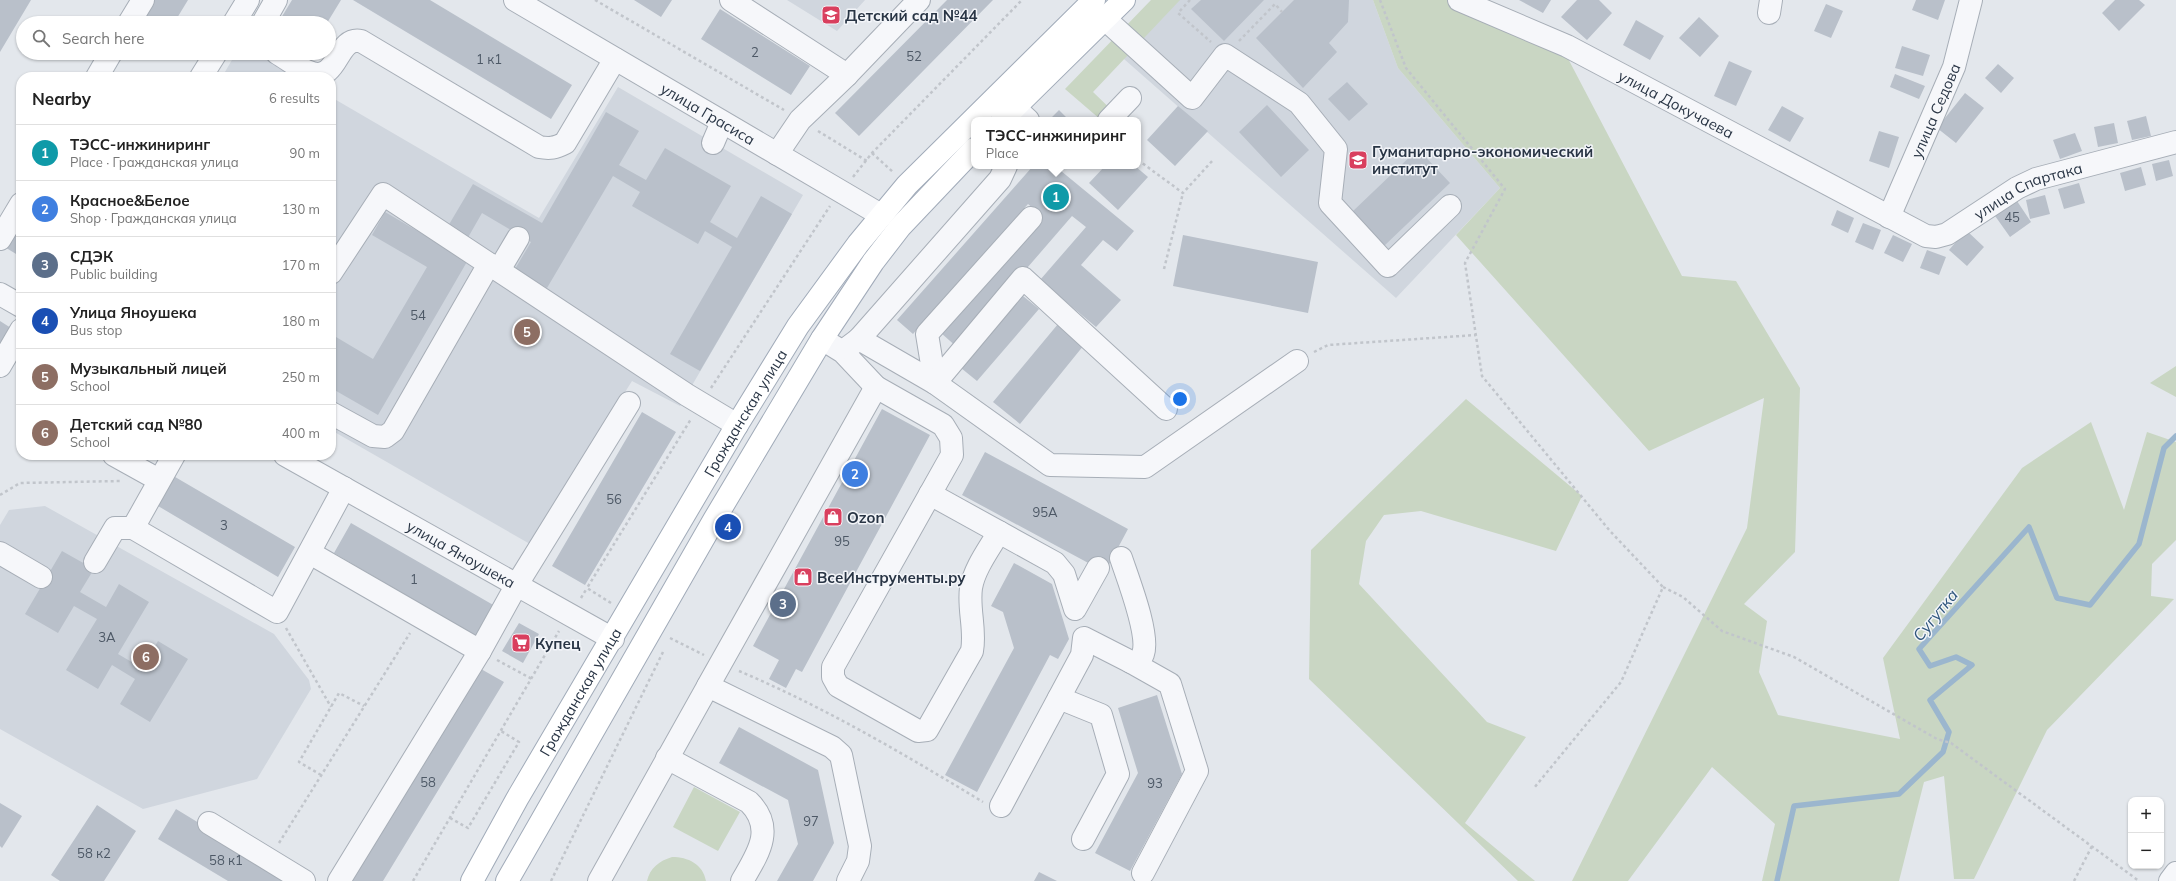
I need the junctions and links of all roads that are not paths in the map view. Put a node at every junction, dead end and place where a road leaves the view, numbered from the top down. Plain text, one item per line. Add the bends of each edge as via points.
1 (143, 0) edge
2 (248, 0) edge
3 (276, 0) edge
4 (515, 0) edge
5 (730, 0) edge
6 (919, 0) edge
7 (1094, 0) edge
8 (1124, 0) edge
9 (1459, 0) edge
10 (1971, 0) edge
11 (133, 16) edge
12 (238, 16) edge
13 (267, 16) edge
14 (1105, 19) junction
15 (615, 59) junction
16 (107, 60) edge
17 (212, 60) edge
18 (289, 60) edge
19 (100, 72) edge
20 (204, 72) edge
21 (309, 72) edge
22 (323, 72) edge
23 (847, 75) junction
24 (1130, 98) dead end
25 (1014, 116) edge
26 (976, 117) edge
27 (1112, 117) edge
28 (722, 122) junction
29 (971, 122) edge
30 (2176, 142) edge
31 (713, 143) dead end
32 (971, 152) edge
33 (777, 154) junction
34 (1005, 169) edge
35 (1450, 206) dead end
36 (16, 212) edge
37 (881, 215) junction
38 (1889, 217) junction
39 (1032, 218) dead end
40 (900, 227) junction
41 (518, 238) dead end
42 (0, 239) edge
43 (336, 265) edge
44 (494, 267) junction
45 (0, 294) edge
46 (16, 303) edge
47 (16, 339) edge
48 (822, 339) junction
49 (851, 345) junction
50 (1298, 361) road end
51 (0, 366) edge
52 (936, 383) junction
53 (876, 387) junction
54 (629, 403) dead end
55 (1166, 409) dead end
56 (336, 416) edge
57 (737, 425) junction
58 (123, 460) edge
59 (171, 460) edge
60 (294, 460) edge
61 (159, 480) junction
62 (344, 488) junction
63 (930, 494) junction
64 (133, 528) junction
65 (999, 532) junction
66 (0, 553) edge
67 (310, 553) junction
68 (1122, 558) dead end
69 (95, 562) dead end
70 (1098, 568) dead end
71 (41, 577) dead end
72 (516, 586) junction
73 (1075, 609) junction
74 (1084, 638) junction
75 (613, 639) junction
76 (480, 651) junction
77 (637, 653) junction
78 (1131, 662) junction
79 (708, 686) junction
80 (1059, 698) junction
81 (668, 758) junction
82 (1001, 806) road end
83 (209, 823) dead end
84 (1083, 839) dead end
85 (1143, 873) dead end
86 (2176, 873) edge
87 (304, 881) edge
88 (339, 881) edge
89 (472, 881) edge
90 (506, 881) edge
91 (599, 881) edge
92 (742, 881) edge
93 (848, 881) edge
94 (2170, 881) edge

1 - 11 street
2 - 12 street
3 - 13 street
4 - 15 street, улица Грасиса
5 - 23 street
6 - 23 street
7 - 26 main road, Гражданская улица
8 - 14 main road
9 - 38 street, улица Докучаева via 1567,46
10 - 38 street, улица Седова via 1954,67
14 - 25 main road
14 - 35 street via 1192,98 1225,55 1299,103 1336,149 1330,203 1388,266
15 - 22 street via 565,142 548,149 539,148 361,41 347,44 332,66
15 - 28 street, улица Грасиса
16 - 19 street
17 - 20 street
18 - 21 street
23 - 33 street via 800,120
24 - 27 street
28 - 31 street
28 - 33 street, улица Грасиса
29 - 37 main road, Гражданская улица via 907,185
30 - 38 street, улица Спартака via 2036,179 2017,188 1947,234 1936,237 1926,236
32 - 40 main road, Гражданская улица
33 - 37 street, улица Грасиса
34 - 49 street via 1000,179
36 - 42 street
37 - 40 main road, улица Грасиса
37 - 57 main road, Гражданская улица via 798,326
39 - 52 street via 927,334
40 - 48 main road, Гражданская улица via 873,262
41 - 44 street
43 - 44 street via 383,194
44 - 56 street via 393,431 385,437 373,436
44 - 57 street via 687,396
45 - 46 street
47 - 51 street
48 - 49 street
48 - 77 main road, Гражданская улица
49 - 52 street
49 - 53 street
50 - 52 street via 1145,467 1050,465
52 - 55 street via 1023,278
53 - 63 street via 943,425 948,431 953,446 952,455
53 - 79 street
54 - 72 street
57 - 75 main road, Гражданская улица
58 - 61 street
59 - 61 street
60 - 62 street, улица Яноушека
61 - 64 street
62 - 67 street
62 - 72 street, улица Яноушека
63 - 65 street
63 - 65 street via 833,666 838,686 918,731 930,727 972,651 974,639 970,589
64 - 67 street via 277,612
64 - 69 street via 115,528
65 - 73 street via 1059,567 1064,574
66 - 71 street
67 - 76 street
68 - 78 street via 1143,636 1144,654
70 - 73 street
72 - 75 street, улица Яноушека
72 - 76 street
73 - 74 street
74 - 78 street
74 - 80 street via 1083,652
75 - 77 main road, улица Яноушека
75 - 89 main road, Гражданская улица via 521,792
76 - 88 street
77 - 90 main road, Гражданская улица
78 - 85 street via 1170,684 1198,771
79 - 81 street
79 - 93 street via 832,747 841,755 860,846 858,861
80 - 82 street
80 - 84 street via 1101,715 1118,774
81 - 91 street
81 - 92 street via 749,802 756,810 762,844
83 - 87 street
86 - 94 street

